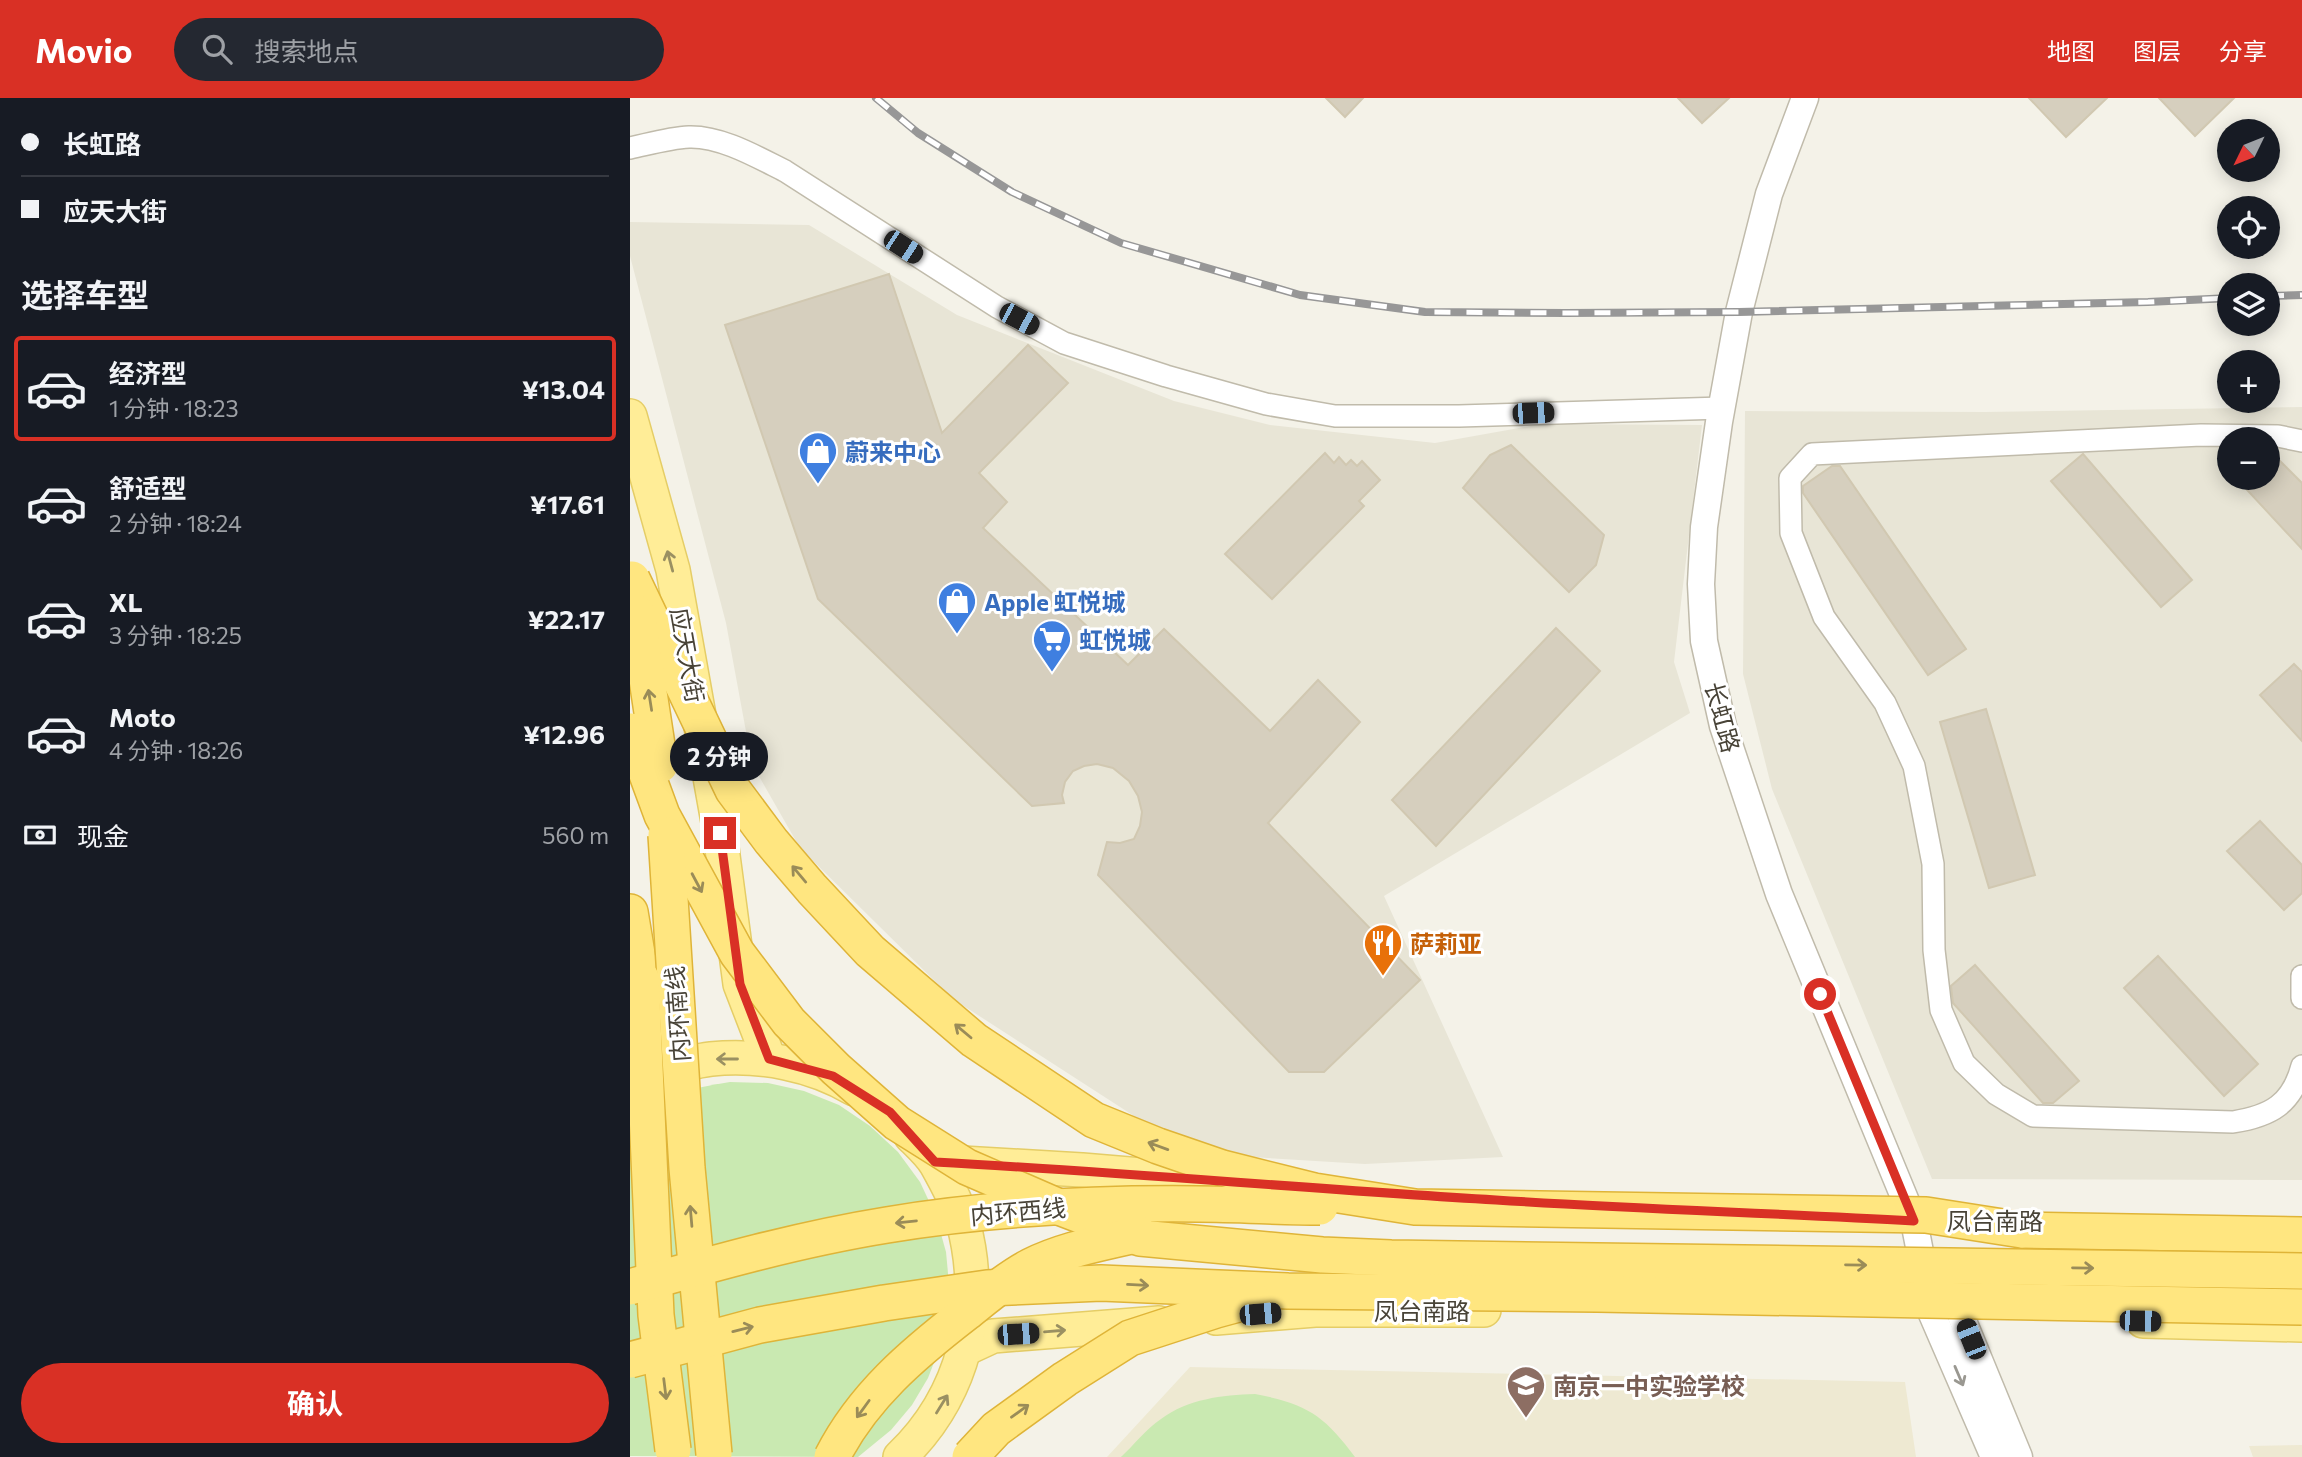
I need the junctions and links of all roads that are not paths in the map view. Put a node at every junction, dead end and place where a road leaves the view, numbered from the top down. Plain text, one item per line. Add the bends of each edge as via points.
1 (1805, 98) edge
2 (630, 148) edge
3 (1722, 408) junction
4 (630, 416) edge
5 (2302, 442) edge
6 (631, 575) edge
7 (630, 726) edge
8 (630, 912) edge
9 (673, 963) junction
10 (2302, 975) edge
11 (2302, 998) edge
12 (769, 1059) junction
13 (2302, 1066) edge
14 (630, 1087) edge
15 (935, 1162) junction
16 (630, 1170) edge
17 (1415, 1207) junction
18 (1914, 1221) junction
19 (2302, 1222) edge
20 (2022, 1230) junction
21 (2302, 1235) edge
22 (2302, 1271) edge
23 (630, 1287) edge
24 (1288, 1291) junction
25 (2302, 1307) edge
26 (1947, 1315) junction
27 (2302, 1325) edge
28 (965, 1349) junction
29 (630, 1360) edge
30 (674, 1457) edge
31 (714, 1457) edge
32 (832, 1457) edge
33 (900, 1457) edge
34 (970, 1457) edge
35 (1994, 1457) edge
36 (2019, 1457) edge

1 - 3 street, 长虹路 via 1769,194 1739,312
2 - 3 street via 690,137 756,156 996,307 1064,342 1266,404 1335,416
3 - 18 street, 长虹路 via 1704,527 1701,584 1704,641 1723,726 1779,894
12 -> 4 main road, 应天大街 via 740,984 720,833 673,570
5 - 13 street via 2278,436 2201,435 1812,454 1790,478 1791,533 1824,617 1885,704 1914,766 1933,864 1934,950 1941,1010 1964,1063 1996,1094 2033,1116 2233,1122 2255,1119 2277,1108 2297,1086
9 -> 6 highway, 内环南线, bridge via 660,765
17 -> 6 highway, bridge via 1314,1191 1158,1146 1094,1120 974,1041 870,951 763,831 733,790
7 -> 22 highway, bridge via 662,815 737,953 789,1022 897,1123 967,1167 1140,1238 1391,1258
8 -> 30 highway, 内环南线, bridge via 640,978 656,1315
9 - 16 highway, bridge via 665,1057
31 -> 9 highway, 内环南线, bridge
10 - 11 street
12 -> 14 main road via 711,1059 654,1073
12 - 15 main road via 833,1076 879,1104
15 - 18 main road, 凤台南路 via 1499,1201
15 - 28 main road via 962,1220 973,1285
17 - 20 highway, bridge via 1926,1215
17 -> 23 highway, 内环西线, bridge via 1087,1205 988,1213 888,1224 763,1249
18 - 19 main road, 凤台南路
18 - 26 street, 长虹路
20 - 21 highway, 凤台南路
20 -> 32 highway, bridge via 1922,1243 1327,1239 1166,1227 1071,1250 1030,1267 905,1362 867,1402
24 - 25 highway, 凤台南路, bridge
29 -> 24 highway, bridge via 760,1325 987,1288 1101,1283
34 -> 24 highway, bridge via 996,1429 1130,1338
26 - 27 main road, 凤台南路
28 -> 26 main road, 凤台南路 via 993,1336 1315,1310
26 -> 35 street
26 - 36 street
33 -> 28 main road via 919,1439 947,1397

